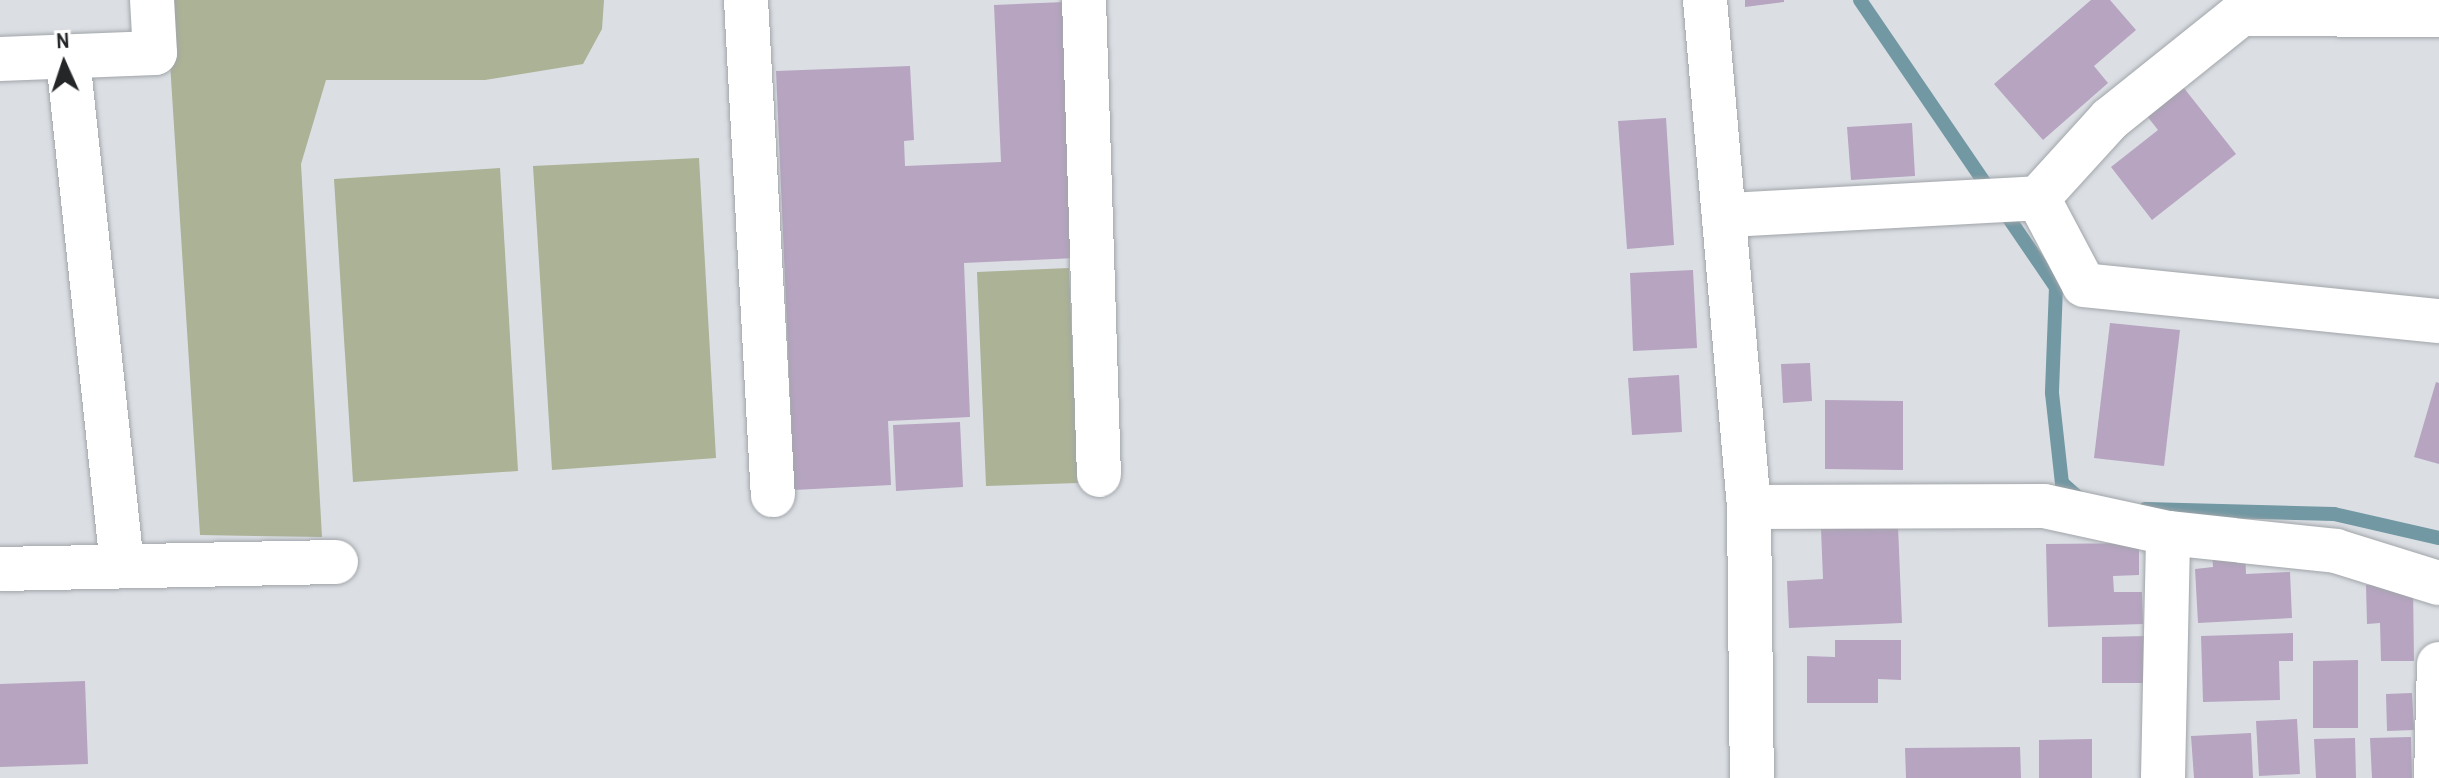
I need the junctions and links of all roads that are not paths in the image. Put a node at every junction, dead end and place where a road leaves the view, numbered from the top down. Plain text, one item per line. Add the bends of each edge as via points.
1 (152, 0) edge
2 (746, 0) edge
3 (1084, 0) edge
4 (1705, 0) edge
5 (2242, 7) edge
6 (2439, 15) edge
7 (0, 59) edge
8 (68, 59) junction
9 (2038, 198) junction
10 (1728, 215) junction
11 (2439, 321) edge
12 (1099, 475) dead end
13 (773, 495) dead end
14 (1749, 507) junction
15 (2168, 533) junction
16 (336, 562) dead end
17 (122, 565) junction
18 (0, 569) edge
19 (2439, 583) edge
20 (2439, 664) edge
21 (1752, 778) edge
22 (2163, 778) edge
23 (2436, 778) edge

1 - 8 street via 155,53
2 - 13 street
3 - 12 street
4 - 10 street
5 - 6 street
5 - 9 street via 2110,119
7 - 8 street
8 - 17 street
9 - 10 street
9 - 11 street via 2084,285
10 - 14 street
14 - 15 street via 2044,506
14 - 21 street
15 - 19 street via 2336,551
15 - 22 street
16 - 17 street
17 - 18 street
20 - 23 street

